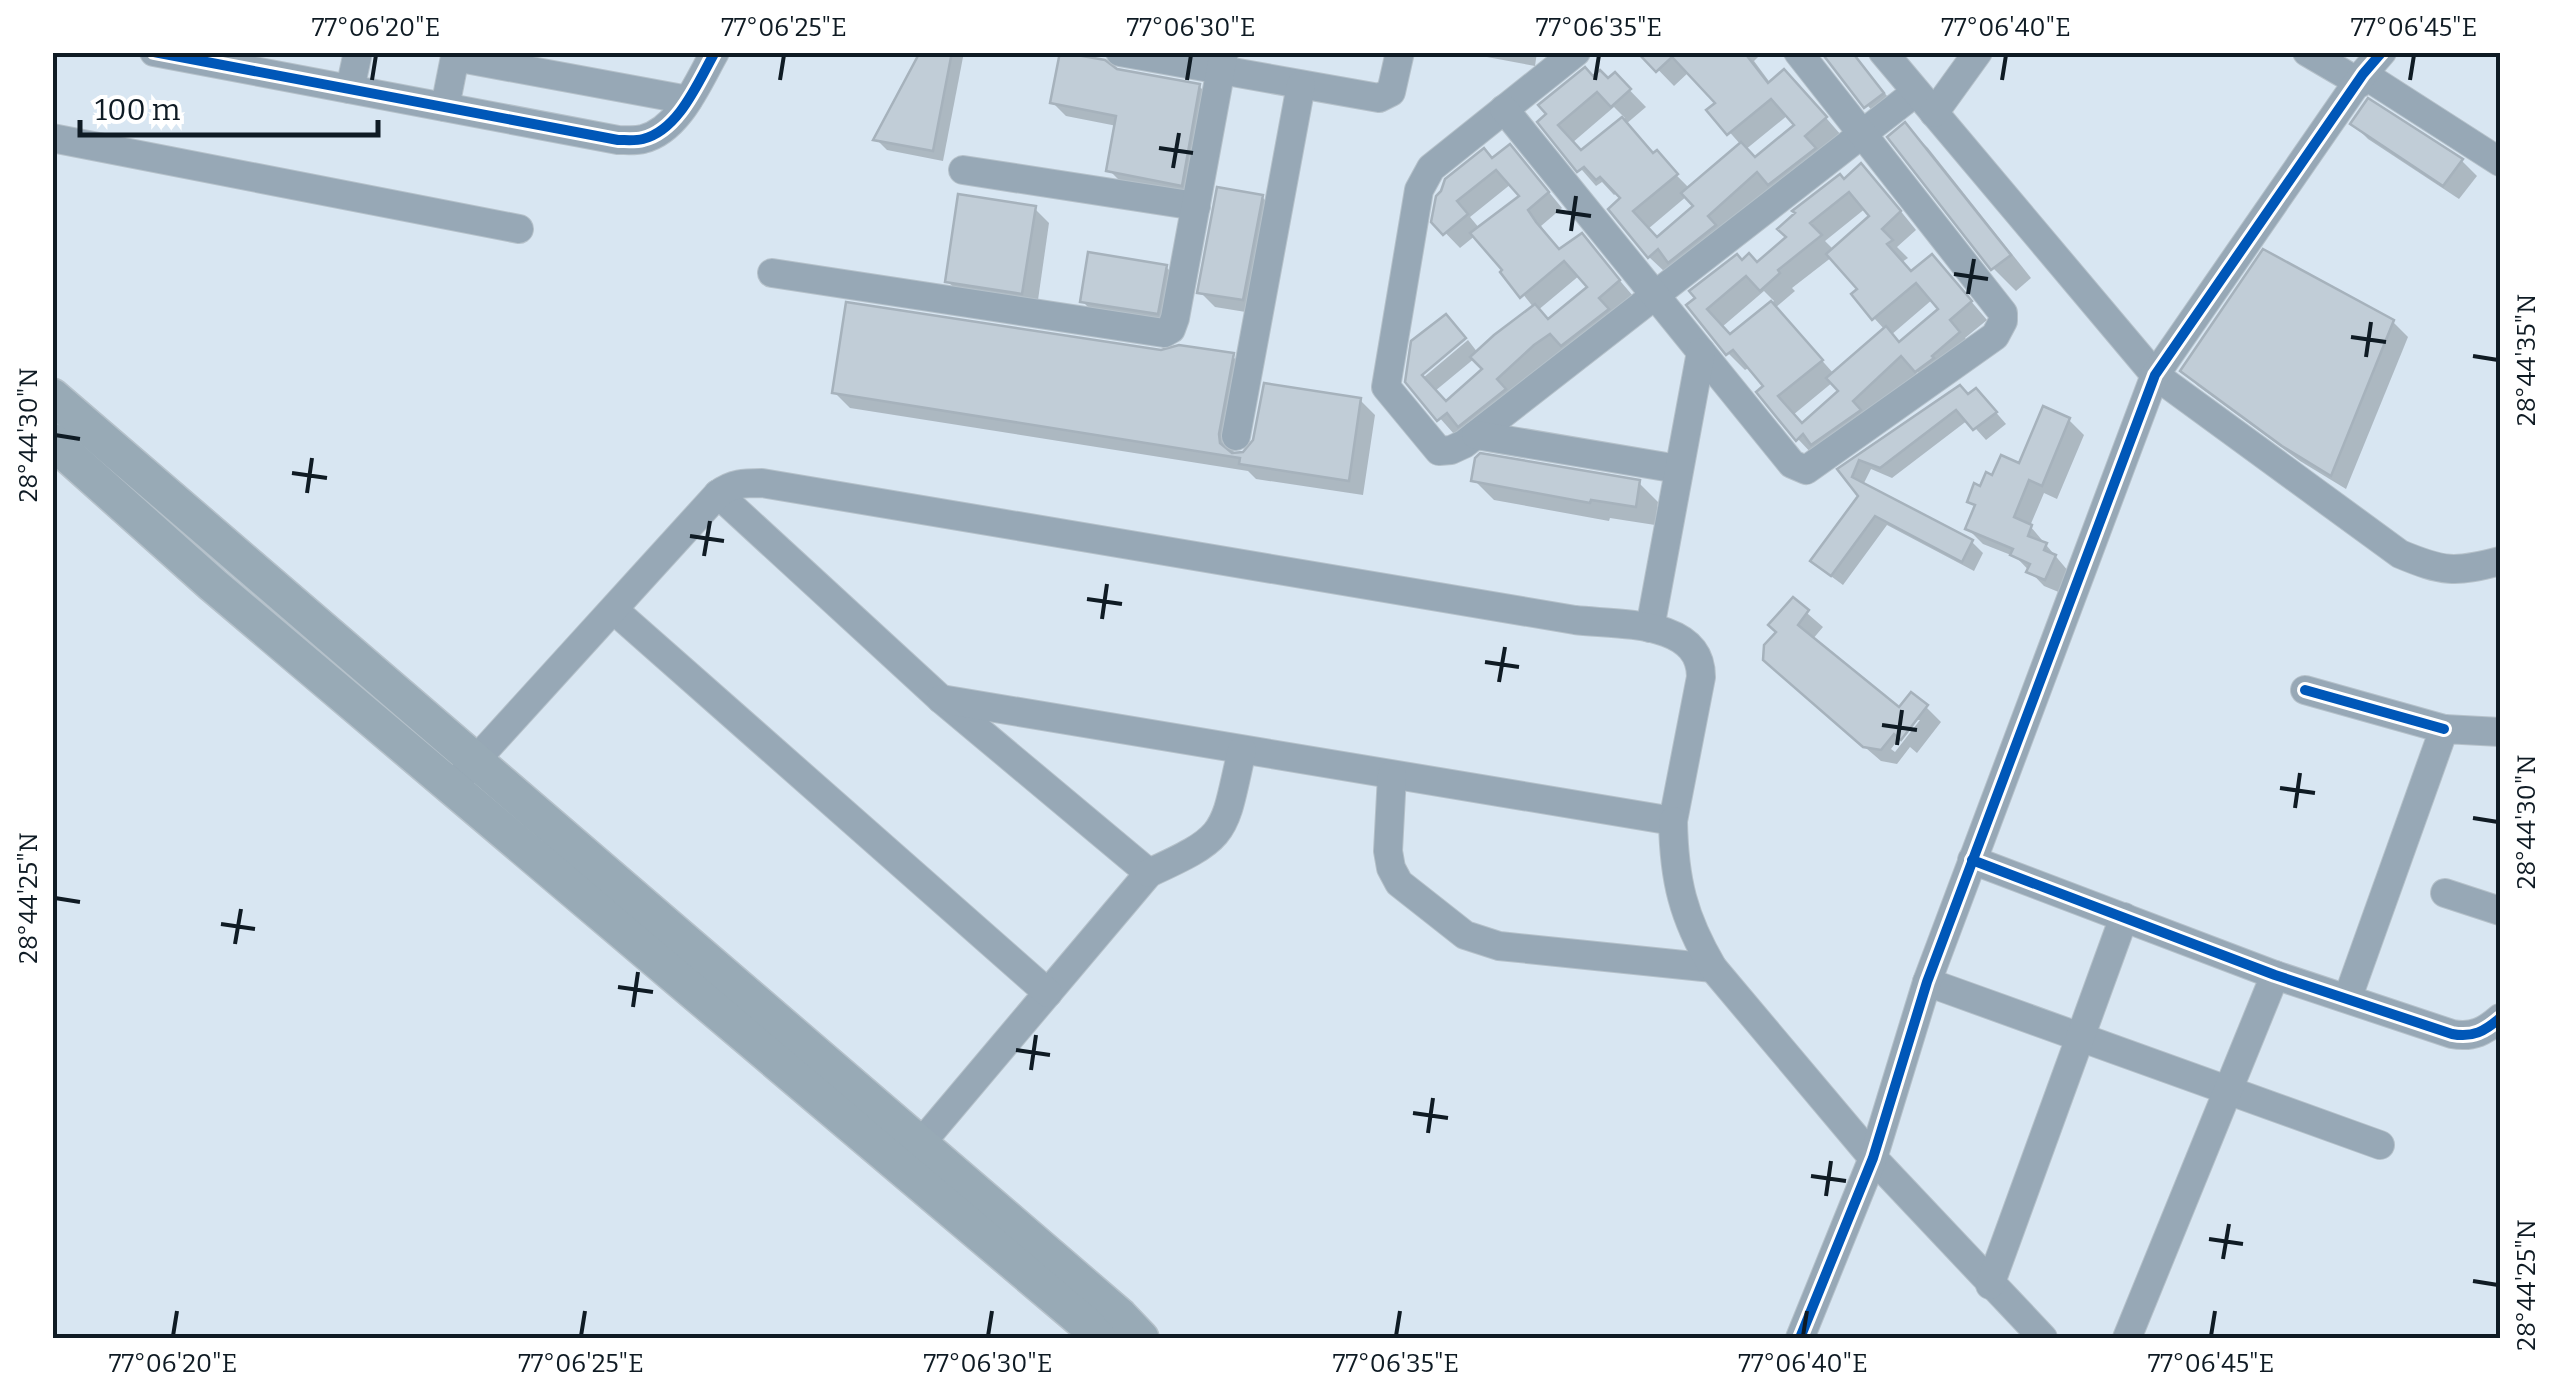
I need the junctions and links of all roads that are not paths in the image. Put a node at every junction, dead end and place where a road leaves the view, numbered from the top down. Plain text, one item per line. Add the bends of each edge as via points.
1 (358, 52) edge
2 (715, 52) edge
3 (1120, 52) edge
4 (1400, 52) edge
5 (1576, 52) edge
6 (1798, 52) edge
7 (1883, 52) edge
8 (1978, 52) edge
9 (2307, 52) edge
10 (2382, 52) edge
11 (170, 54) edge
12 (455, 55) edge
13 (1222, 62) edge
14 (2362, 79) junction
15 (1301, 84) junction
16 (350, 90) junction
17 (688, 100) junction
18 (1925, 102) junction
19 (445, 108) junction
20 (1504, 109) junction
21 (1862, 134) junction
22 (52, 138) edge
23 (2500, 162) edge
24 (963, 170) dead end
25 (1196, 206) junction
26 (519, 229) dead end
27 (772, 273) dead end
28 (1654, 295) junction
29 (1701, 352) junction
30 (2155, 375) junction
31 (52, 396) edge
32 (1476, 435) junction
33 (1236, 436) dead end
34 (52, 441) edge
35 (1678, 469) junction
36 (718, 494) junction
37 (2500, 560) edge
38 (614, 610) junction
39 (1650, 628) junction
40 (2305, 690) dead end
41 (941, 699) junction
42 (2444, 729) junction
43 (2500, 732) edge
44 (1242, 750) junction
45 (477, 761) junction
46 (1392, 775) junction
47 (451, 786) junction
48 (1673, 821) junction
49 (1972, 860) junction
50 (1149, 873) junction
51 (2445, 892) dead end
52 (2500, 911) edge
53 (2124, 917) junction
54 (1714, 968) junction
55 (2276, 974) junction
56 (1927, 982) junction
57 (1048, 992) junction
58 (2348, 998) junction
59 (2500, 1018) edge
60 (2081, 1038) junction
61 (2228, 1090) junction
62 (922, 1142) junction
63 (2380, 1145) dead end
64 (1872, 1158) junction
65 (1990, 1285) junction
66 (1098, 1338) edge
67 (1141, 1338) edge
68 (1800, 1338) edge
69 (2043, 1338) edge
70 (2126, 1338) edge

1 - 16 street
2 - 17 street
3 - 13 street
4 - 15 street via 1393,88 1384,98
5 - 20 street
6 - 21 street
7 - 18 street
8 - 18 street
9 - 14 street
10 - 14 street
11 - 16 street
12 - 17 street
12 - 19 street
13 - 15 street
13 - 25 street
14 - 23 street
14 - 30 street
15 - 33 street
16 - 19 street
17 - 19 street via 668,126 644,139 618,140
18 - 21 street
18 - 30 street
20 - 28 street
20 - 32 street via 1423,178 1386,377 1393,397 1439,451
21 - 28 street
21 - 29 street via 2000,305 2003,320 1995,336 1806,470 1792,464
22 - 26 street
24 - 25 street
25 - 27 street via 1175,318 1164,334
28 - 29 street
28 - 32 street
29 - 35 street
30 - 37 street via 2400,554 2436,569
30 - 49 street
31 - 45 main road
32 - 35 street
34 - 47 main road
35 - 39 street
36 - 38 street
36 - 39 street via 762,483
36 - 41 street
38 - 45 street
38 - 57 street
39 - 48 street via 1680,637 1701,663
40 - 42 street
41 - 44 street
41 - 50 street
42 - 43 street
42 - 58 street
44 - 46 street
44 - 50 street via 1216,836
45 - 47 street
45 - 62 main road
46 - 48 street
46 - 54 street via 1391,868 1399,883 1465,935 1499,946
47 - 66 main road
48 - 54 street via 1680,898
49 - 53 street
49 - 56 street
50 - 57 street
51 - 52 street
53 - 55 street
53 - 60 street
54 - 64 street
55 - 58 street
55 - 61 street
56 - 60 street
56 - 64 street
57 - 62 street
58 - 59 street via 2465,1036
60 - 61 street
60 - 65 street
61 - 63 street
61 - 70 street
62 - 67 main road
64 - 65 street
64 - 68 street
65 - 69 street

